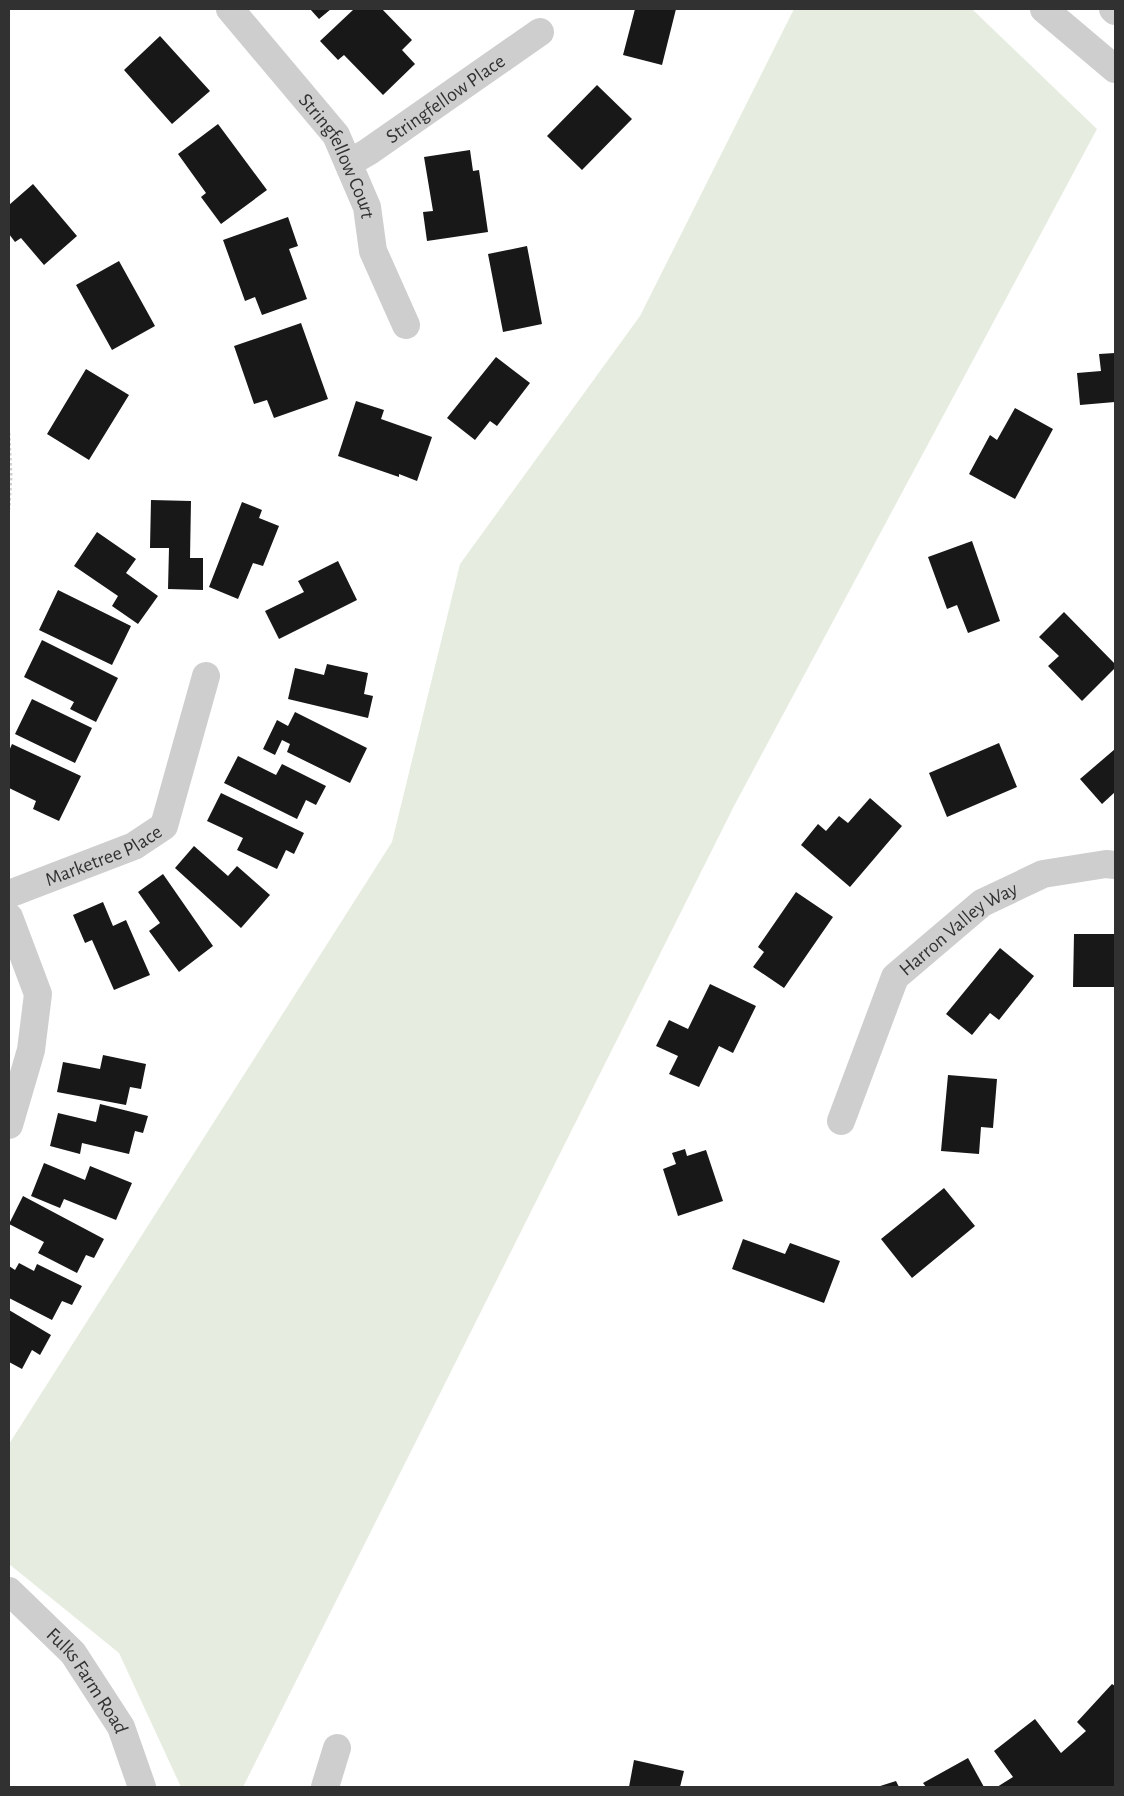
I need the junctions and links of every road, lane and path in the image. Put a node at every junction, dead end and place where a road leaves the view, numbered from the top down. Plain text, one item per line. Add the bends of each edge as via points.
1 (230, 9) edge
2 (1044, 9) edge
3 (540, 32) dead end
4 (1115, 69) edge
5 (349, 163) junction
6 (406, 325) dead end
7 (9, 432) edge
8 (9, 509) edge
9 (206, 676) dead end
10 (1115, 865) edge
11 (9, 894) edge
12 (9, 917) edge
13 (841, 1121) dead end
14 (9, 1125) edge
15 (9, 1591) edge
16 (336, 1748) dead end
17 (142, 1787) edge
18 (325, 1787) edge

1 - 5 street, Stringfellow Court via 336,135
2 - 4 street
3 - 5 street, Stringfellow Place
5 - 6 street, Stringfellow Court via 367,207 373,251
7 - 8 path
9 - 11 street, Marketree Place via 164,826 134,846
10 - 13 street, Harron Valley Way via 1043,874 982,903 896,977
12 - 14 street via 38,994 31,1050
15 - 17 street, Fulks Farm Road via 73,1652 121,1727
16 - 18 street

